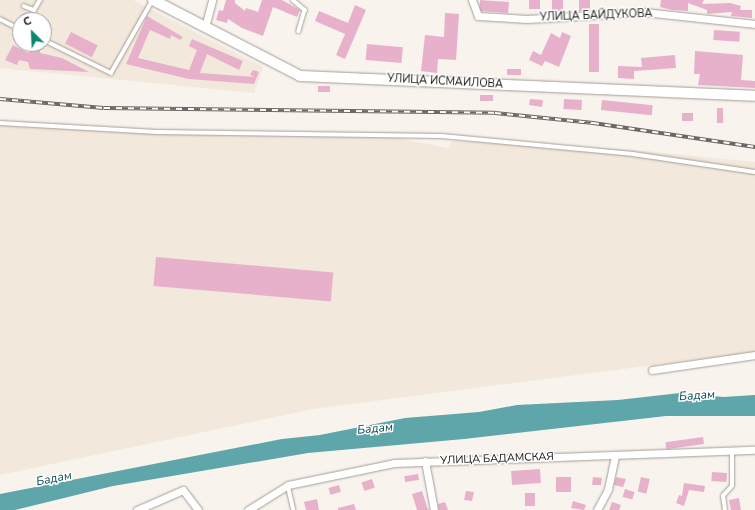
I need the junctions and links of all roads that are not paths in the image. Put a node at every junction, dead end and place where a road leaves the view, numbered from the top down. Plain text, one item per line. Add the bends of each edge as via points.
1 (40, 0) edge
2 (153, 0) edge
3 (212, 0) edge
4 (293, 0) edge
5 (472, 0) edge
6 (24, 6) dead end
7 (0, 19) edge
8 (755, 24) edge
9 (12, 25) edge
10 (205, 27) junction
11 (299, 31) dead end
12 (52, 44) edge
13 (755, 96) edge
14 (0, 122) edge
15 (755, 172) edge
16 (755, 355) edge
17 (652, 370) dead end
18 (755, 450) edge
19 (732, 452) junction
20 (615, 456) junction
21 (425, 461) junction
22 (288, 485) junction
23 (137, 510) edge
24 (198, 510) edge
25 (248, 510) edge
26 (294, 510) edge
27 (434, 510) edge
28 (597, 510) edge
29 (725, 510) edge

1 - 6 lane via 34,10
2 - 10 main road, УЛИЦА ИСМАИЛОВА
2 - 12 lane via 111,73
3 - 10 street
4 - 11 lane via 305,10
5 - 8 street, УЛИЦА БАЙДУКОВА via 478,16 527,19 644,12
7 - 9 lane
10 - 13 main road, УЛИЦА ИСМАИЛОВА via 300,76
14 - 15 lane via 157,132 442,136 633,154
16 - 17 street
18 - 19 street, УЛИЦА БАДАМСКАЯ
19 - 20 street, УЛИЦА БАДАМСКАЯ
19 - 29 lane via 732,486 723,496
20 - 21 street, УЛИЦА БАДАМСКАЯ
20 - 28 street via 608,489
21 - 22 street, УЛИЦА БАДАМСКАЯ via 394,463
21 - 27 street
22 - 25 street, УЛИЦА БАДАМСКАЯ
22 - 26 lane
23 - 24 street via 183,490

